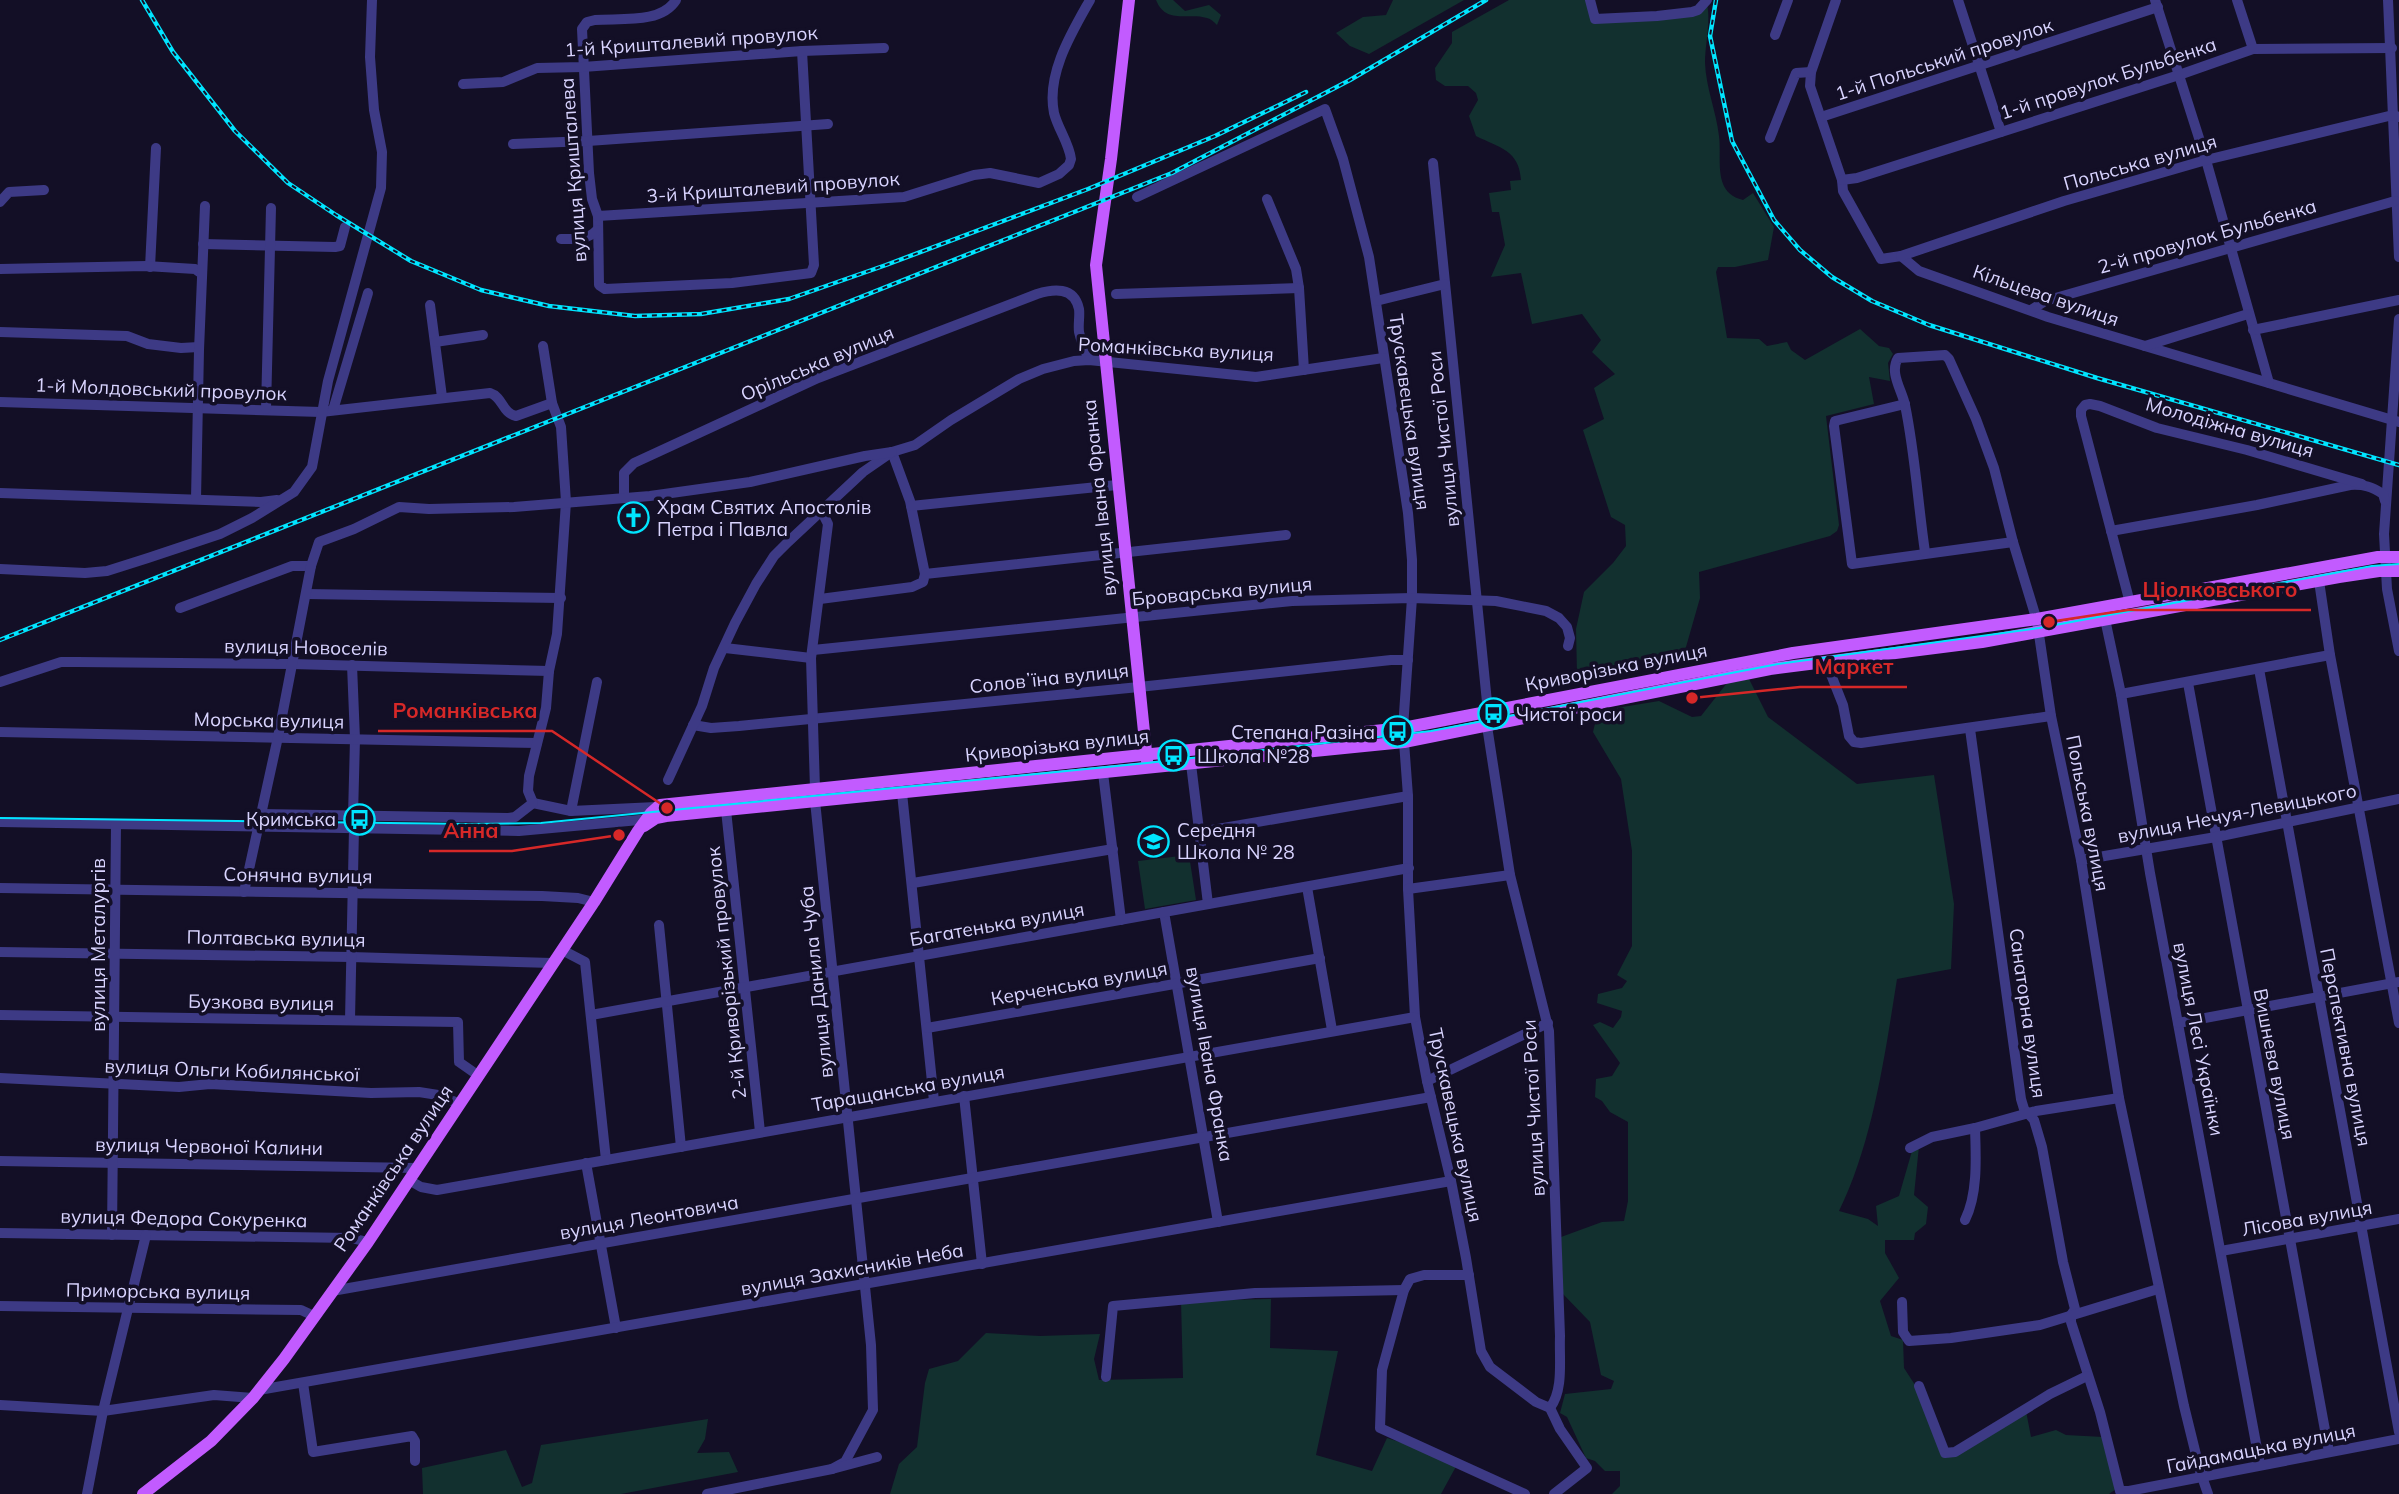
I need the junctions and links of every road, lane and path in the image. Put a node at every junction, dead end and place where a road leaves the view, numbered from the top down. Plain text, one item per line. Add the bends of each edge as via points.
1 (372, 0) edge
2 (676, 0) edge
3 (1090, 0) edge
4 (1129, 0) edge
5 (1590, 0) edge
6 (1707, 0) edge
7 (1788, 0) edge
8 (1836, 0) edge
9 (1958, 0) edge
10 (2237, 0) edge
11 (2388, 0) edge
12 (2157, 4) edge
13 (1775, 35) dead end
14 (884, 48) dead end
15 (2253, 48) junction
16 (2392, 48) junction
17 (802, 51) junction
18 (1980, 66) junction
19 (583, 67) junction
20 (1811, 72) junction
21 (2179, 75) junction
22 (463, 84) dead end
23 (2396, 116) edge
24 (1821, 117) junction
25 (828, 124) dead end
26 (806, 125) junction
27 (2001, 132) junction
28 (1770, 138) dead end
29 (588, 141) junction
30 (513, 144) dead end
31 (156, 148) dead end
32 (2397, 158) edge
33 (2206, 160) junction
34 (1433, 163) dead end
35 (1842, 180) junction
36 (44, 190) dead end
37 (1138, 197) dead end
38 (1268, 199) dead end
39 (2395, 201) junction
40 (0, 202) edge
41 (811, 202) junction
42 (205, 206) dead end
43 (271, 208) dead end
44 (598, 216) junction
45 (345, 227) dead end
46 (597, 230) junction
47 (561, 239) dead end
48 (2399, 242) edge
49 (203, 244) junction
50 (270, 247) junction
51 (2230, 247) junction
52 (1919, 251) junction
53 (1901, 256) junction
54 (2399, 257) edge
55 (1915, 266) junction
56 (150, 267) junction
57 (0, 269) edge
58 (200, 270) junction
59 (1445, 284) junction
60 (1299, 288) junction
61 (368, 293) dead end
62 (1116, 294) dead end
63 (2399, 300) edge
64 (1376, 301) junction
65 (430, 305) dead end
66 (2031, 310) junction
67 (2248, 314) junction
68 (2399, 319) edge
69 (2253, 330) junction
70 (0, 332) edge
71 (483, 335) dead end
72 (435, 342) junction
73 (543, 346) dead end
74 (2145, 346) junction
75 (199, 347) junction
76 (2398, 349) edge
77 (1383, 358) junction
78 (1089, 360) junction
79 (1105, 361) junction
80 (1304, 370) junction
81 (2269, 383) junction
82 (442, 397) junction
83 (0, 401) edge
84 (552, 403) junction
85 (1905, 404) junction
86 (197, 407) junction
87 (266, 409) junction
88 (327, 411) junction
89 (2396, 421) edge
90 (892, 452) junction
91 (2362, 484) junction
92 (1117, 485) junction
93 (0, 493) edge
94 (624, 497) junction
95 (196, 499) junction
96 (281, 499) junction
97 (566, 502) junction
98 (2385, 502) junction
99 (912, 506) junction
100 (822, 512) junction
101 (2111, 531) junction
102 (1286, 535) dead end
103 (2013, 542) junction
104 (1124, 552) junction
105 (1925, 552) junction
106 (2393, 556) edge
107 (311, 566) junction
108 (0, 569) edge
109 (2393, 571) edge
110 (925, 574) junction
111 (2319, 581) junction
112 (306, 594) junction
113 (561, 598) junction
114 (1412, 598) junction
115 (820, 599) junction
116 (1477, 599) junction
117 (2130, 603) junction
118 (180, 608) dead end
119 (1130, 617) junction
120 (2105, 619) junction
121 (2038, 626) junction
122 (1568, 646) dead end
123 (724, 648) junction
124 (2399, 651) edge
125 (812, 654) junction
126 (2330, 655) junction
127 (1408, 660) junction
128 (1826, 662) junction
129 (292, 664) junction
130 (352, 665) junction
131 (2259, 669) junction
132 (549, 671) junction
133 (0, 682) edge
134 (597, 682) dead end
135 (2188, 683) junction
136 (1139, 687) junction
137 (2121, 694) junction
138 (1488, 712) junction
139 (2051, 716) junction
140 (813, 718) junction
141 (693, 724) junction
142 (1487, 726) junction
143 (1404, 728) junction
144 (1970, 729) junction
145 (0, 732) edge
146 (278, 737) junction
147 (355, 739) junction
148 (537, 743) junction
149 (1404, 743) junction
150 (1146, 755) junction
151 (1191, 764) junction
152 (1147, 769) junction
153 (1103, 773) junction
154 (667, 780) dead end
155 (902, 793) junction
156 (815, 795) junction
157 (1408, 796) junction
158 (2399, 799) edge
159 (533, 803) junction
160 (2360, 806) junction
161 (726, 810) junction
162 (571, 811) junction
163 (261, 814) junction
164 (653, 815) junction
165 (354, 816) junction
166 (0, 822) edge
167 (2286, 822) junction
168 (116, 824) junction
169 (258, 826) junction
170 (354, 828) junction
171 (638, 831) joint
172 (1200, 832) junction
173 (2216, 837) junction
174 (1113, 849) junction
175 (2147, 849) junction
176 (2081, 860) junction
177 (1409, 868) junction
178 (1510, 875) junction
179 (913, 883) junction
180 (1307, 887) junction
181 (0, 888) edge
182 (115, 888) junction
183 (1408, 890) junction
184 (244, 892) junction
185 (352, 895) junction
186 (594, 902) junction
187 (1208, 904) junction
188 (1164, 912) junction
189 (1121, 920) junction
190 (659, 925) dead end
191 (562, 950) junction
192 (0, 952) edge
193 (114, 953) junction
194 (920, 956) junction
195 (351, 957) junction
196 (1320, 958) junction
197 (552, 963) junction
198 (832, 972) junction
199 (1176, 983) junction
200 (2395, 983) edge
201 (745, 987) junction
202 (2319, 997) junction
203 (667, 1001) junction
204 (2247, 1010) junction
205 (0, 1015) edge
206 (591, 1015) junction
207 (114, 1017) junction
208 (1416, 1017) junction
209 (350, 1020) junction
210 (1548, 1023) junction
211 (2178, 1023) junction
212 (2399, 1023) edge
213 (927, 1027) junction
214 (1332, 1030) junction
215 (1189, 1056) junction
216 (479, 1076) junction
217 (0, 1078) edge
218 (1427, 1082) junction
219 (115, 1083) junction
220 (964, 1096) junction
221 (1431, 1097) junction
222 (2119, 1098) junction
223 (934, 1101) junction
224 (460, 1104) junction
225 (2029, 1115) junction
226 (847, 1117) junction
227 (1975, 1128) junction
228 (760, 1132) junction
229 (1203, 1137) junction
230 (681, 1147) junction
231 (1910, 1148) dead end
232 (606, 1160) junction
233 (0, 1161) edge
234 (113, 1163) junction
235 (586, 1164) junction
236 (417, 1168) junction
237 (973, 1178) junction
238 (409, 1180) junction
239 (1451, 1181) junction
240 (855, 1198) junction
241 (2399, 1219) edge
242 (1965, 1220) dead end
243 (1218, 1222) junction
244 (2361, 1226) junction
245 (0, 1233) edge
246 (112, 1235) junction
247 (146, 1236) junction
248 (2291, 1239) junction
249 (368, 1242) junction
250 (600, 1244) junction
251 (2221, 1251) junction
252 (982, 1264) junction
253 (1469, 1275) junction
254 (864, 1284) junction
255 (2158, 1289) junction
256 (1404, 1290) junction
257 (332, 1291) junction
258 (1902, 1302) dead end
259 (0, 1306) edge
260 (128, 1308) junction
261 (2071, 1315) junction
262 (314, 1316) junction
263 (616, 1328) junction
264 (2087, 1376) junction
265 (1106, 1377) dead end
266 (303, 1383) junction
267 (1919, 1386) dead end
268 (256, 1394) junction
269 (0, 1405) edge
270 (1550, 1408) junction
271 (103, 1411) junction
272 (2399, 1432) edge
273 (2399, 1439) edge
274 (2329, 1452) junction
275 (877, 1457) dead end
276 (415, 1461) dead end
277 (2260, 1465) junction
278 (832, 1469) junction
279 (2202, 1477) junction
280 (2122, 1492) edge
281 (87, 1494) edge
282 (143, 1494) edge
283 (707, 1494) edge
284 (1525, 1494) edge
285 (1554, 1494) edge
286 (2208, 1494) edge

1 - 88 street via 371,70 382,152 381,188
2 - 19 street, вулиця Кришталева via 669,10 657,15 587,22 581,36
3 - 41 street, 3-й Кришталевий провулок via 1071,35 1052,93 1056,122 1071,155 1069,164 1048,181 990,173 904,197
4 - 79 main road, вулиця Івана Франка via 1096,265
5 - 6 street via 1595,19 1692,12
7 - 13 street
8 - 20 street, Кільцева вулиця
9 - 18 street
10 - 15 street
11 - 16 street
12 - 18 street, 1-й Польський провулок
12 - 21 street
14 - 17 street, 1-й Кришталевий провулок
15 - 16 street, 1-й провулок Бульбенка
15 - 21 street, 1-й провулок Бульбенка
16 - 23 street
17 - 19 street, 1-й Кришталевий провулок
17 - 26 street
18 - 24 street, 1-й Польський провулок
18 - 27 street
19 - 22 street, 1-й Кришталевий провулок via 537,68 503,82
19 - 29 street, вулиця Кришталева
20 - 24 street, Кільцева вулиця via 1813,100
20 - 28 street, Кільцева вулиця via 1796,73
21 - 27 street, 1-й провулок Бульбенка
21 - 33 street
23 - 32 street
23 - 33 street, Польська вулиця
24 - 35 street, Кільцева вулиця
25 - 26 street
26 - 29 street
26 - 41 street
27 - 35 street, 1-й провулок Бульбенка
29 - 30 street
29 - 44 street, вулиця Кришталева via 592,199
31 - 56 street
32 - 39 street
33 - 51 street
33 - 52 street, Польська вулиця via 2064,201
34 - 59 street, вулиця Чистої Роси
35 - 53 street, Кільцева вулиця via 1843,191 1881,259
36 - 40 street via 9,192
37 - 64 street, Трускавецька вулиця via 1325,108 1358,214
38 - 60 street
39 - 48 street
39 - 51 street, 2-й провулок Бульбенка
41 - 44 street, 3-й Кришталевий провулок
41 - 46 street, вулиця Кришталева via 814,265 811,273 802,276 613,290 599,285
42 - 49 street
43 - 50 street
44 - 46 street, вулиця Кришталева
45 - 50 street via 340,246
46 - 47 street via 591,236
48 - 54 street
49 - 50 street
49 - 58 street
50 - 87 street
51 - 66 street, 2-й провулок Бульбенка via 2045,301
51 - 67 street
52 - 53 street, Польська вулиця
52 - 55 street
53 - 55 street, Кільцева вулиця
55 - 66 street, Кільцева вулиця
56 - 57 street
56 - 58 street
58 - 75 street
59 - 64 street
59 - 116 street, вулиця Чистої Роси
60 - 62 street
60 - 80 street
61 - 88 street
63 - 69 street
64 - 77 street, Трускавецька вулиця
65 - 72 street
66 - 74 street, Кільцева вулиця
67 - 69 street
67 - 74 street
68 - 76 street
69 - 81 street
70 - 75 street via 121,335 148,344
71 - 72 street
72 - 82 street
73 - 84 street
74 - 81 street, Кільцева вулиця
75 - 86 street
76 - 89 street
77 - 80 street, Романківська вулиця
77 - 114 street, Трускавецька вулиця via 1408,513
78 - 79 street, Романківська вулиця
78 - 90 street, Романківська вулиця via 1019,379 915,445
78 - 94 street, Орільська вулиця via 1076,302 1062,289 1054,289 818,378 634,463 624,473
79 - 80 street, Романківська вулиця via 1256,377
79 - 92 main road, вулиця Івана Франка
81 - 89 street, Кільцева вулиця
82 - 84 street, 1-й Молдовський провулок via 494,394 504,410 516,416
82 - 88 street, 1-й Молдовський провулок
83 - 86 street, 1-й Молдовський провулок
84 - 97 street via 561,427
85 - 103 street, Польська вулиця via 1896,379 1898,358 1945,355 1994,468
85 - 105 street
85 - 105 street via 1835,421 1847,533 1852,564
86 - 87 street, 1-й Молдовський провулок
86 - 95 street
87 - 88 street, 1-й Молдовський провулок
88 - 96 street via 312,467 294,492
89 - 98 street
90 - 94 street via 750,482
90 - 99 street
90 - 100 street, Романківська вулиця via 863,472
91 - 98 street via 2383,494
91 - 101 street
91 - 101 street, Молодіжна вулиця via 2157,428 2090,404 2081,410 2081,416
92 - 99 street
92 - 104 main road, вулиця Івана Франка
93 - 95 street
94 - 97 street
95 - 96 street
96 - 108 street via 220,534 107,571
97 - 107 street via 399,507 319,542
97 - 113 street
98 - 106 street via 2384,534
99 - 110 street
100 - 115 street, вулиця Данила Чуба via 828,524
100 - 123 street, Романківська вулиця via 774,556
101 - 117 street, Молодіжна вулиця
102 - 104 street
103 - 105 street
103 - 121 street, Польська вулиця
104 - 110 street
104 - 119 main road, вулиця Івана Франка
106 - 109 street
106 - 117 main road, Криворізька вулиця
107 - 112 street
107 - 118 street via 292,566
109 - 111 main road, Криворізька вулиця
109 - 124 street via 2387,589
110 - 115 street via 923,582 912,587
111 - 120 main road, Криворізька вулиця
111 - 126 street
112 - 113 street
112 - 129 street
113 - 132 street
114 - 116 street, Броварська вулиця
114 - 119 street, Броварська вулиця via 1292,601
114 - 127 street, Трускавецька вулиця
115 - 125 street, вулиця Данила Чуба
116 - 122 street, Броварська вулиця via 1546,611 1567,627
116 - 138 street, вулиця Чистої Роси
117 - 121 main road, Криворізька вулиця
119 - 125 street, Броварська вулиця
119 - 136 main road, вулиця Івана Франка
120 - 121 main road, Криворізька вулиця
120 - 137 street, вулиця Лесі Українки
121 - 128 main road, Криворізька вулиця
121 - 138 main road, Криворізька вулиця via 1793,653
121 - 139 street, Польська вулиця
123 - 125 street, Броварська вулиця
123 - 141 street, Романківська вулиця
125 - 140 street, вулиця Данила Чуба
126 - 131 street
126 - 160 street
127 - 136 street, Соловʼїна вулиця
127 - 143 street, Трускавецька вулиця
128 - 142 main road, Криворізька вулиця via 1770,669
128 - 144 street via 1854,742
129 - 130 street, вулиця Новоселів
129 - 133 street, вулиця Новоселів via 61,662
129 - 146 street
130 - 132 street, вулиця Новоселів
130 - 147 street
131 - 135 street
131 - 167 street, Перспективна вулиця
132 - 148 street
134 - 162 street
135 - 137 street
135 - 173 street, Вишнева вулиця
136 - 140 street, Соловʼїна вулиця
136 - 150 main road, вулиця Івана Франка
137 - 175 street, вулиця Лесі Українки
138 - 143 main road, Криворізька вулиця
139 - 144 street
139 - 176 street, Польська вулиця
140 - 141 street, Соловʼїна вулиця via 712,728
140 - 156 street, вулиця Данила Чуба
141 - 154 street, Романківська вулиця
142 - 149 main road, Криворізька вулиця
142 - 178 street, вулиця Чистої Роси
143 - 150 main road, Криворізька вулиця
144 - 225 street, Санаторна вулиця via 2021,1100
145 - 146 street, Морська вулиця
146 - 147 street, Морська вулиця
146 - 163 street
147 - 148 street, Морська вулиця
147 - 165 street
148 - 159 street via 529,776
149 - 151 main road, Криворізька вулиця
149 - 157 street, Трускавецька вулиця
150 - 152 main road, вулиця Івана Франка
150 - 156 main road, Криворізька вулиця
151 - 152 main road, Криворізька вулиця
151 - 172 street
152 - 153 main road, Криворізька вулиця
153 - 155 main road, Криворізька вулиця
153 - 174 street
155 - 156 main road, Криворізька вулиця
155 - 179 street
156 - 161 main road, Криворізька вулиця
156 - 164 main road, Криворізька вулиця via 666,803
156 - 198 street, вулиця Данила Чуба
157 - 172 street
157 - 177 street, Трускавецька вулиця
158 - 160 street, вулиця Нечуя-Левицького
159 - 162 street
159 - 165 street via 508,818
160 - 167 street, вулиця Нечуя-Левицького
160 - 200 street
161 - 164 main road, Криворізька вулиця
161 - 201 street, 2-й Криворізький провулок
162 - 164 street
163 - 165 street
163 - 169 street
164 - 170 street, Криворізька вулиця via 519,831
164 - 171 main road, Криворізька вулиця
166 - 168 street, Криворізька вулиця
167 - 173 street, вулиця Нечуя-Левицького
167 - 202 street, Перспективна вулиця
168 - 169 street, Криворізька вулиця
168 - 182 street, вулиця Металургів
169 - 170 street, Криворізька вулиця
169 - 184 street
170 - 185 street
171 - 186 main road, Романківська вулиця
172 - 187 street
173 - 175 street, вулиця Нечуя-Левицького
173 - 204 street, Вишнева вулиця
174 - 179 street
174 - 189 street
175 - 176 street, вулиця Нечуя-Левицького
175 - 211 street, вулиця Лесі Українки
176 - 222 street, Польська вулиця
177 - 180 street, Багатенька вулиця
177 - 183 street, Трускавецька вулиця
178 - 183 street
178 - 210 street, вулиця Чистої Роси
179 - 194 street
180 - 187 street, Багатенька вулиця
180 - 196 street
181 - 182 street, Сонячна вулиця
182 - 184 street, Сонячна вулиця
182 - 193 street, вулиця Металургів
183 - 208 street, Трускавецька вулиця
184 - 185 street, Сонячна вулиця
185 - 186 street, Сонячна вулиця via 542,896
185 - 195 street
186 - 191 main road, Романківська вулиця
187 - 188 street, Багатенька вулиця
188 - 189 street, Багатенька вулиця
188 - 199 street, вулиця Івана Франка
189 - 194 street, Багатенька вулиця
190 - 203 street
191 - 197 main road, Романківська вулиця
191 - 206 street via 585,962
192 - 193 street, Полтавська вулиця
193 - 195 street, Полтавська вулиця
193 - 207 street, вулиця Металургів
194 - 198 street, Багатенька вулиця
194 - 213 street
195 - 197 street, Полтавська вулиця
195 - 209 street
196 - 199 street, Керченська вулиця
196 - 214 street
197 - 216 main road, Романківська вулиця
198 - 201 street, Багатенька вулиця
198 - 226 street, вулиця Данила Чуба
199 - 213 street, Керченська вулиця
199 - 215 street, вулиця Івана Франка
200 - 202 street
200 - 212 street
201 - 203 street, Багатенька вулиця
201 - 228 street, 2-й Криворізький провулок
202 - 204 street
202 - 244 street, Перспективна вулиця
203 - 206 street, Багатенька вулиця
203 - 230 street
204 - 211 street
204 - 248 street, Вишнева вулиця
205 - 207 street, Бузкова вулиця
206 - 232 street
207 - 209 street, Бузкова вулиця
207 - 219 street, вулиця Металургів
208 - 214 street, Таращанська вулиця
208 - 218 street, Трускавецька вулиця
209 - 216 street, Бузкова вулиця via 458,1022 459,1062
210 - 218 street
210 - 270 street, вулиця Чистої Роси via 1560,1336 1559,1387
211 - 251 street, вулиця Лесі Українки
213 - 223 street
214 - 215 street, Таращанська вулиця
215 - 220 street, Таращанська вулиця
215 - 229 street, вулиця Івана Франка
216 - 224 main road, Романківська вулиця
217 - 219 street, вулиця Ольги Кобилянської
218 - 221 street, Трускавецька вулиця
219 - 224 street, вулиця Ольги Кобилянської via 419,1092
219 - 234 street, вулиця Металургів
220 - 223 street, Таращанська вулиця
220 - 237 street
221 - 229 street, вулиця Леонтовича
221 - 239 street, Трускавецька вулиця
222 - 225 street
222 - 255 street, Польська вулиця
223 - 226 street, Таращанська вулиця
224 - 236 main road, Романківська вулиця
225 - 227 street
225 - 261 street, Санаторна вулиця via 2042,1147 2076,1308
226 - 228 street, Таращанська вулиця
226 - 240 street, вулиця Данила Чуба
227 - 231 street via 1933,1137
227 - 242 street via 1975,1169
228 - 230 street, Таращанська вулиця
229 - 237 street, вулиця Леонтовича
229 - 243 street, вулиця Івана Франка
230 - 232 street, Таращанська вулиця
232 - 235 street, Таращанська вулиця
233 - 234 street, вулиця Червоної Калини
234 - 236 street, вулиця Червоної Калини
234 - 246 street, вулиця Металургів
235 - 238 street, Таращанська вулиця via 437,1190
235 - 250 street
236 - 238 main road, Романківська вулиця
237 - 240 street, вулиця Леонтовича
237 - 252 street
238 - 249 main road, Романківська вулиця
239 - 243 street, вулиця Захисників Неба
239 - 253 street, Трускавецька вулиця
240 - 250 street, вулиця Леонтовича
240 - 254 street, вулиця Данила Чуба
241 - 244 street, Лісова вулиця
243 - 252 street, вулиця Захисників Неба
244 - 248 street, Лісова вулиця
244 - 272 street, Перспективна вулиця
245 - 246 street, вулиця Федора Сокуренка
246 - 247 street, вулиця Федора Сокуренка
247 - 249 street, вулиця Федора Сокуренка via 351,1238
247 - 260 street
248 - 251 street, Лісова вулиця
248 - 274 street, Вишнева вулиця
249 - 257 main road, Романківська вулиця
250 - 257 street, вулиця Леонтовича
250 - 263 street
251 - 277 street, вулиця Лесі Українки
252 - 254 street, вулиця Захисників Неба
253 - 256 street via 1424,1275 1410,1279
253 - 270 street, Трускавецька вулиця via 1481,1351 1490,1367
254 - 263 street, вулиця Захисників Неба
254 - 278 street, вулиця Данила Чуба via 872,1345 873,1410 845,1462
255 - 261 street
255 - 279 street, Польська вулиця
256 - 265 street via 1255,1293 1113,1306
256 - 284 street via 1381,1370 1380,1428
257 - 262 main road, Романківська вулиця
258 - 261 street via 1903,1332 1909,1341 2018,1329
259 - 260 street, Приморська вулиця
260 - 262 street, Приморська вулиця via 301,1310
260 - 271 street
261 - 264 street, Санаторна вулиця
262 - 268 main road, Романківська вулиця
263 - 266 street, вулиця Захисників Неба
264 - 267 street via 1948,1454
264 - 280 street, Санаторна вулиця
266 - 268 street, вулиця Захисників Неба
266 - 276 street via 313,1452 412,1436
268 - 271 street, вулиця Захисників Неба via 214,1395
268 - 282 main road, Романківська вулиця via 211,1441
269 - 271 street, вулиця Захисників Неба
270 - 285 street via 1587,1468
271 - 281 street
273 - 274 street, Гайдамацька вулиця
274 - 277 street, Гайдамацька вулиця
275 - 278 street
277 - 279 street, Гайдамацька вулиця
278 - 283 street
279 - 280 street, Гайдамацька вулиця
279 - 286 street, Польська вулиця

